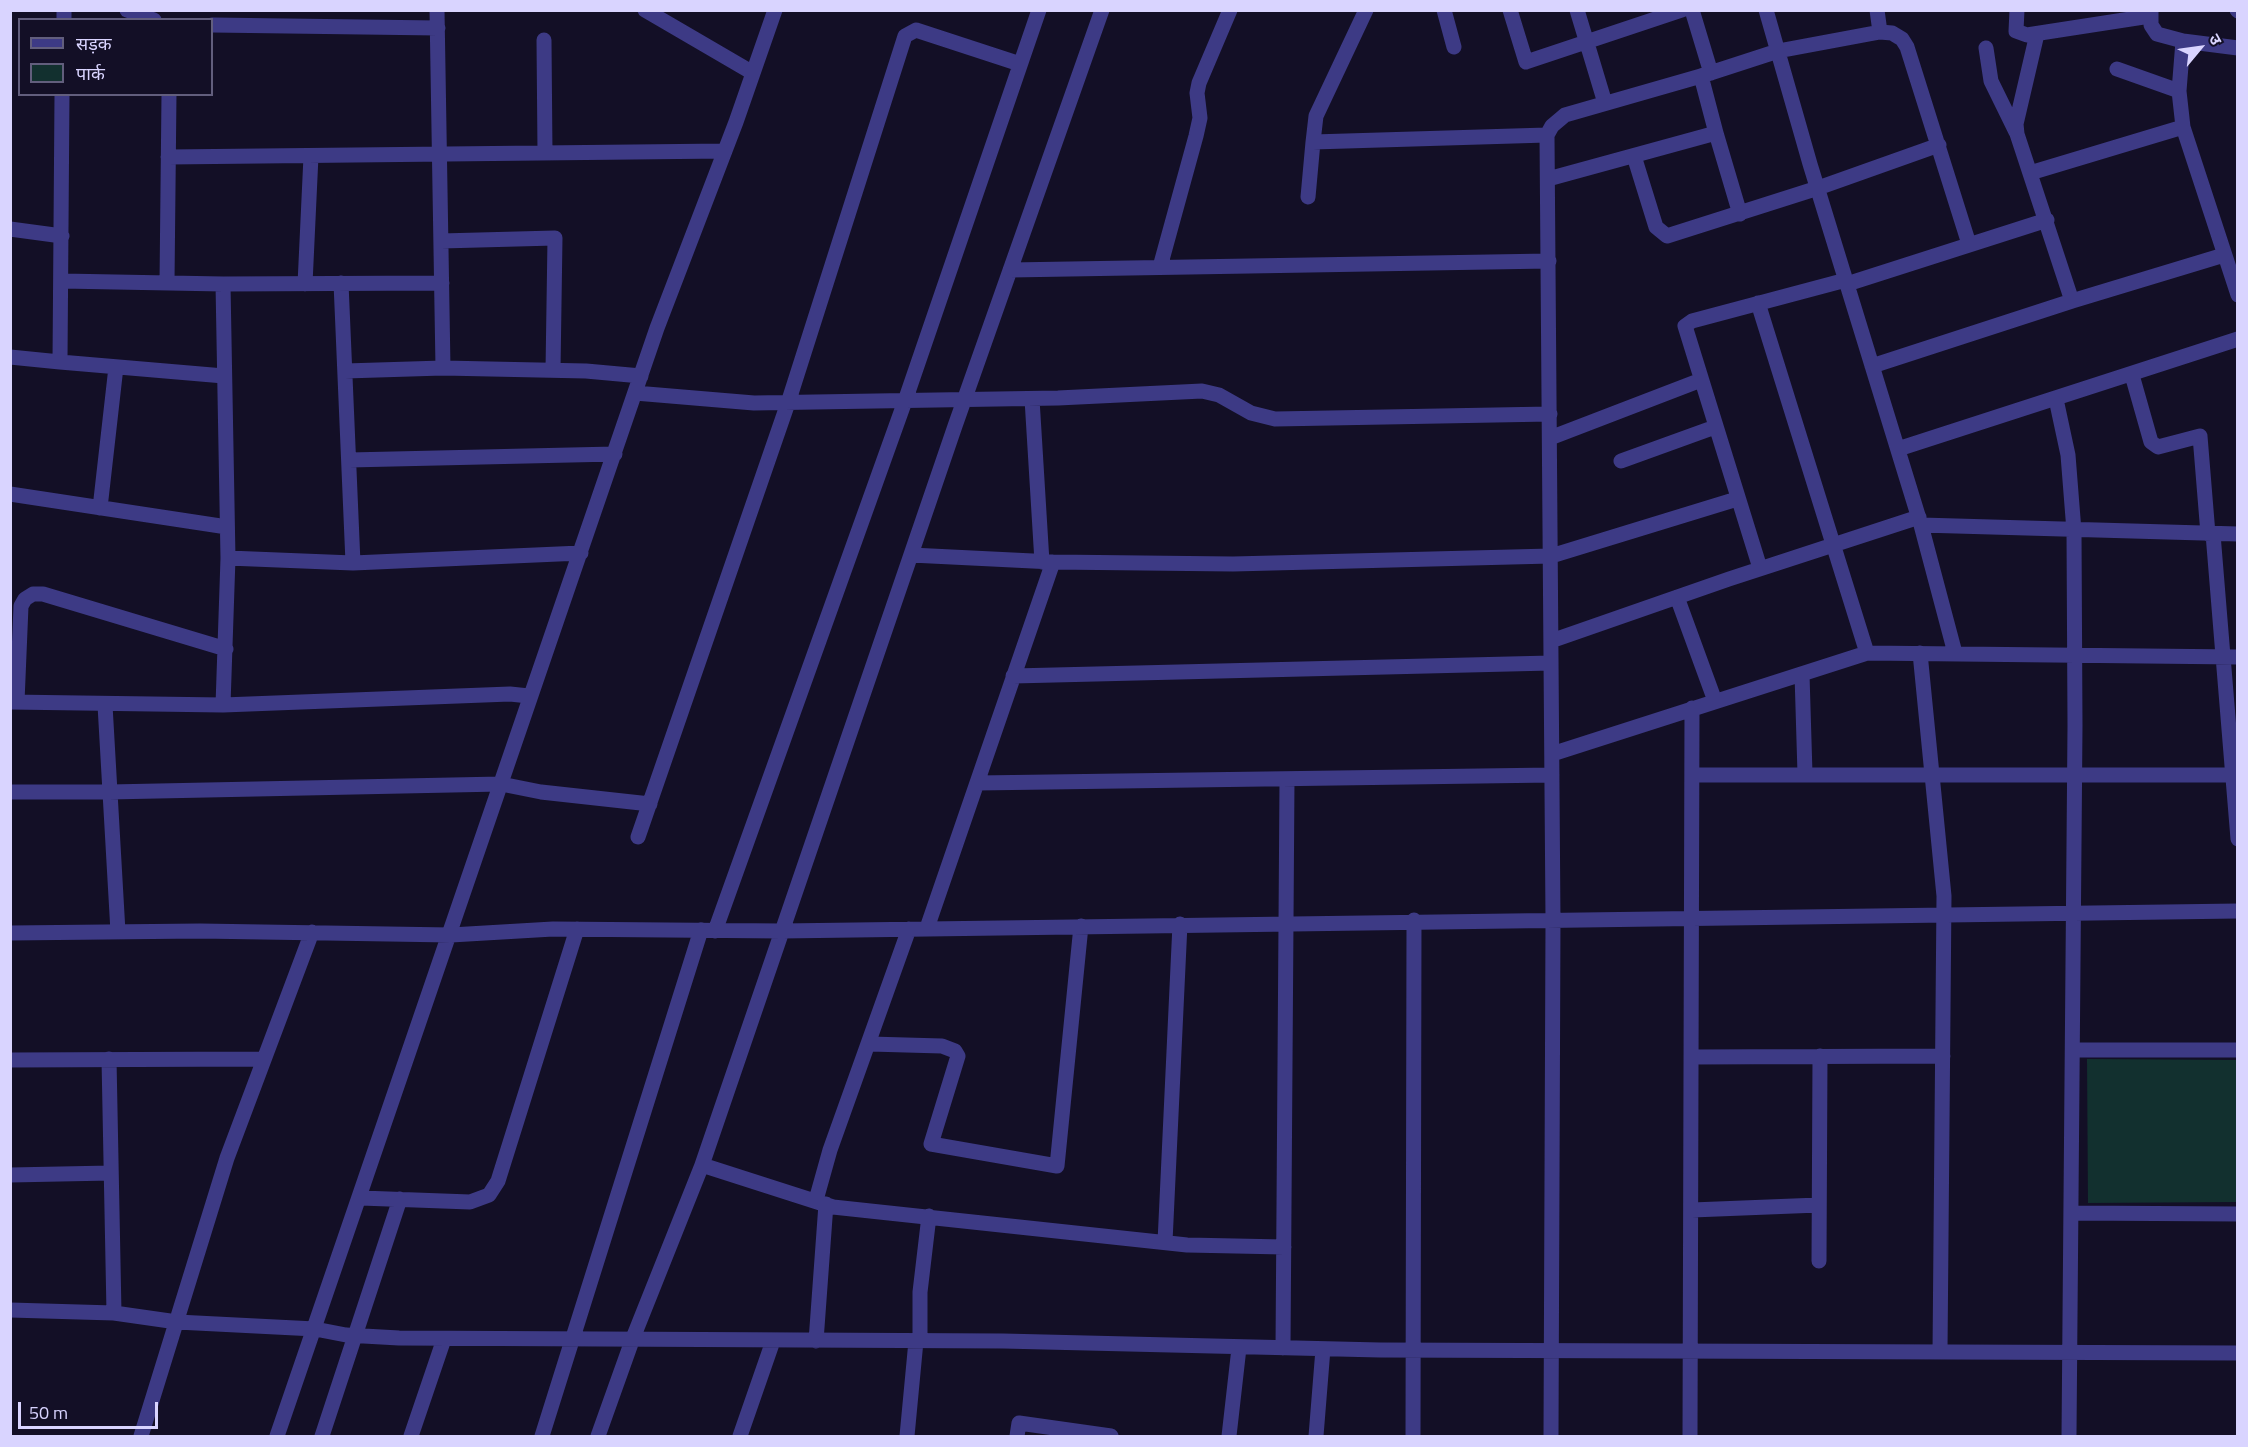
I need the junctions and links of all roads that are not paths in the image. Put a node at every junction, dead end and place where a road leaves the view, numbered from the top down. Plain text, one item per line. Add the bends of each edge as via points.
1 (127, 10) edge
2 (438, 10) edge
3 (645, 10) edge
4 (775, 10) edge
5 (1039, 10) edge
6 (1102, 10) edge
7 (1230, 10) edge
8 (1366, 10) edge
9 (1444, 10) edge
10 (1510, 10) edge
11 (1577, 10) edge
12 (1682, 10) edge
13 (1692, 10) edge
14 (1766, 10) edge
15 (1877, 10) edge
16 (2017, 10) edge
17 (2150, 13) edge
18 (149, 18) edge
19 (300, 18) edge
20 (213, 25) edge
21 (438, 28) junction
22 (1880, 32) junction
23 (2037, 34) junction
24 (544, 40) dead end
25 (2183, 41) junction
26 (1586, 42) junction
27 (1454, 47) dead end
28 (1986, 48) dead end
29 (2238, 48) edge
30 (1778, 51) junction
31 (1020, 64) junction
32 (2117, 69) dead end
33 (753, 73) junction
34 (1706, 74) junction
35 (2179, 91) junction
36 (62, 96) edge
37 (169, 96) edge
38 (1605, 103) junction
39 (2183, 127) junction
40 (1716, 133) junction
41 (2017, 134) junction
42 (1547, 135) junction
43 (1313, 142) junction
44 (1939, 145) junction
45 (725, 151) junction
46 (545, 153) junction
47 (440, 155) junction
48 (311, 156) junction
49 (1634, 156) junction
50 (168, 157) junction
51 (2030, 173) junction
52 (1548, 179) junction
53 (1818, 188) junction
54 (1308, 197) dead end
55 (1740, 214) junction
56 (2047, 220) junction
57 (10, 229) edge
58 (62, 236) junction
59 (441, 241) junction
60 (1969, 244) junction
61 (2224, 255) junction
62 (1549, 261) junction
63 (1160, 267) junction
64 (1010, 270) junction
65 (62, 281) junction
66 (1846, 282) junction
67 (167, 283) junction
68 (341, 283) junction
69 (442, 283) junction
70 (223, 284) junction
71 (305, 284) junction
72 (2238, 295) edge
73 (2072, 301) junction
74 (1758, 303) junction
75 (2238, 339) edge
76 (10, 357) edge
77 (60, 362) junction
78 (1872, 366) junction
79 (116, 367) junction
80 (443, 368) junction
81 (553, 370) junction
82 (345, 371) junction
83 (2132, 375) junction
84 (224, 376) junction
85 (641, 376) junction
86 (1701, 380) junction
87 (635, 393) junction
88 (1032, 399) junction
89 (2056, 399) junction
90 (789, 400) junction
91 (964, 400) junction
92 (905, 401) junction
93 (1550, 414) junction
94 (1715, 427) junction
95 (1550, 438) junction
96 (1898, 449) junction
97 (615, 454) junction
98 (349, 459) junction
99 (1621, 461) dead end
100 (10, 494) edge
101 (1737, 499) junction
102 (100, 508) junction
103 (1920, 521) junction
104 (227, 527) junction
105 (2074, 531) junction
106 (2211, 534) junction
107 (2238, 534) edge
108 (1834, 544) junction
109 (581, 553) junction
110 (911, 555) junction
111 (1551, 556) junction
112 (228, 558) junction
113 (1047, 562) junction
114 (353, 563) junction
115 (1760, 568) junction
116 (1677, 597) junction
117 (16, 605) edge
118 (1551, 641) junction
119 (226, 649) junction
120 (1867, 653) junction
121 (1920, 653) junction
122 (1954, 653) junction
123 (2075, 656) junction
124 (2230, 657) edge
125 (1551, 663) junction
126 (1802, 674) junction
127 (1013, 676) junction
128 (530, 696) junction
129 (1715, 701) junction
130 (14, 702) edge
131 (105, 705) junction
132 (223, 705) junction
133 (1692, 708) junction
134 (1552, 754) junction
135 (1805, 774) junction
136 (1933, 774) junction
137 (2075, 774) junction
138 (1552, 775) junction
139 (1692, 775) junction
140 (2235, 775) edge
141 (1287, 780) junction
142 (977, 783) junction
143 (501, 784) junction
144 (10, 792) edge
145 (109, 792) junction
146 (650, 804) junction
147 (638, 837) dead end
148 (2238, 839) edge
149 (2238, 911) edge
150 (2072, 914) junction
151 (1944, 915) junction
152 (1692, 918) junction
153 (1553, 919) junction
154 (1414, 920) junction
155 (1286, 922) junction
156 (1180, 924) junction
157 (1081, 926) junction
158 (927, 928) junction
159 (577, 929) junction
160 (909, 929) junction
161 (708, 930) junction
162 (782, 931) junction
163 (118, 932) junction
164 (312, 932) junction
165 (10, 933) edge
166 (451, 935) junction
167 (870, 1044) junction
168 (2073, 1050) junction
169 (2238, 1050) edge
170 (1820, 1056) junction
171 (1943, 1056) junction
172 (1692, 1057) junction
173 (109, 1059) junction
174 (264, 1059) junction
175 (10, 1060) edge
176 (702, 1165) junction
177 (111, 1173) junction
178 (10, 1175) edge
179 (361, 1198) junction
180 (400, 1200) junction
181 (821, 1202) junction
182 (1819, 1205) junction
183 (1692, 1210) junction
184 (2072, 1213) junction
185 (2238, 1214) edge
186 (929, 1216) junction
187 (1165, 1242) junction
188 (1284, 1247) junction
189 (1819, 1261) dead end
190 (10, 1310) edge
191 (114, 1313) junction
192 (177, 1322) junction
193 (315, 1329) junction
194 (356, 1336) junction
195 (572, 1338) junction
196 (633, 1338) junction
197 (444, 1339) junction
198 (773, 1341) junction
199 (816, 1341) junction
200 (918, 1341) junction
201 (1239, 1348) junction
202 (1283, 1348) junction
203 (1323, 1349) junction
204 (1413, 1350) junction
205 (1551, 1350) junction
206 (1689, 1350) junction
207 (1940, 1352) junction
208 (2069, 1352) junction
209 (2238, 1353) edge
210 (141, 1437) edge
211 (277, 1437) edge
212 (322, 1437) edge
213 (411, 1437) edge
214 (542, 1437) edge
215 (598, 1437) edge
216 (740, 1437) edge
217 (907, 1437) edge
218 (1017, 1437) edge
219 (1112, 1437) edge
220 (1229, 1437) edge
221 (1316, 1437) edge
222 (1413, 1437) edge
223 (1551, 1437) edge
224 (1690, 1437) edge
225 (2069, 1437) edge

1 - 18 street
2 - 21 street
3 - 33 street
4 - 33 street
5 - 31 street
6 - 64 street
7 - 63 street via 1199,83 1200,118
8 - 43 street via 1316,116
9 - 27 street
10 - 26 street via 1526,62
11 - 26 street
12 - 26 street
13 - 34 street
14 - 30 street
15 - 22 street
16 - 23 street via 2016,31
17 - 23 street
17 - 25 street via 2157,34
19 - 20 street
19 - 21 street
21 - 47 street
22 - 30 street
22 - 44 street via 1892,33 1907,47
23 - 41 street
24 - 46 street
25 - 29 street
25 - 35 street
26 - 38 street
28 - 41 street via 1991,81
30 - 34 street
30 - 53 street
31 - 90 street via 916,30 905,36
31 - 92 street
32 - 35 street
33 - 45 street
34 - 38 street
34 - 40 street
35 - 39 street
36 - 58 street
37 - 50 street
38 - 42 street via 1565,114
39 - 51 street
39 - 61 street
40 - 49 street
40 - 55 street
41 - 51 street
42 - 43 street
42 - 52 street
43 - 54 street
44 - 53 street
44 - 60 street
45 - 46 street
45 - 85 street
46 - 47 street
47 - 48 street
47 - 59 street
48 - 50 street
48 - 71 street
49 - 52 street
49 - 55 street via 1656,227 1662,233 1675,235
50 - 67 street
51 - 56 street
52 - 62 street
53 - 55 street
53 - 66 street
56 - 60 street
56 - 73 street
57 - 58 street
58 - 65 street
59 - 69 street
59 - 81 street via 555,238
60 - 66 street
61 - 72 street
61 - 73 street
62 - 63 street
62 - 93 street
63 - 64 street
64 - 91 street
65 - 67 street
65 - 77 street
66 - 74 street
66 - 78 street
67 - 70 street
68 - 69 street
68 - 71 street
68 - 82 street
69 - 80 street
70 - 71 street
70 - 84 street
73 - 78 street
74 - 86 street via 1685,326
74 - 108 street
75 - 83 street
76 - 77 street
77 - 79 street
78 - 96 street
79 - 84 street
79 - 102 street
80 - 81 street
80 - 82 street
81 - 85 street
82 - 98 street
83 - 89 street
83 - 106 street via 2151,442 2158,447 2200,436
84 - 104 street
85 - 87 street
86 - 94 street
86 - 95 street
87 - 90 street via 754,403
87 - 97 street
88 - 91 street
88 - 93 street via 1202,391 1275,419
88 - 113 street
89 - 96 street
89 - 105 street via 2068,454
90 - 92 street
90 - 146 street
91 - 92 street
91 - 110 street
92 - 161 street
93 - 95 street
94 - 99 street
94 - 101 street
95 - 111 street
96 - 103 street
97 - 98 street
97 - 109 street
98 - 114 street
100 - 102 street
101 - 111 street
101 - 115 street
102 - 104 street
103 - 105 street
103 - 108 street
103 - 122 street
104 - 112 street
105 - 106 street
105 - 123 street
106 - 107 street
106 - 124 street
108 - 115 street
108 - 120 street
109 - 114 street
109 - 128 street
110 - 113 street
110 - 162 street
111 - 113 street via 1233,564
111 - 118 street
112 - 114 street
112 - 119 street
113 - 127 street
115 - 116 street
116 - 118 street
116 - 129 street
117 - 119 street via 33,594 43,594
117 - 130 street
118 - 125 street
119 - 132 street
120 - 121 street
120 - 126 street
121 - 122 street
121 - 136 street
122 - 123 street
123 - 124 street
123 - 137 street
124 - 140 street
125 - 127 street
125 - 134 street
126 - 129 street
126 - 135 street
127 - 142 street
128 - 132 street
128 - 143 street
129 - 133 street
130 - 131 street
131 - 132 street
131 - 145 street
133 - 134 street
133 - 139 street
134 - 138 street
135 - 136 street
135 - 139 street
136 - 137 street
136 - 151 street
137 - 140 street
137 - 150 street
138 - 141 street
138 - 153 street
139 - 152 street
140 - 148 street
141 - 142 street
141 - 155 street
142 - 158 street
143 - 145 street
143 - 146 street
143 - 166 street
144 - 145 street
145 - 163 street
146 - 147 street
149 - 150 street
150 - 151 street
150 - 168 street
151 - 152 street
151 - 171 street
152 - 153 street
152 - 172 street
153 - 154 street
153 - 205 street
154 - 155 street
154 - 204 street
155 - 156 street
155 - 188 street
156 - 157 street
156 - 187 street
157 - 158 street
157 - 167 street via 1057,1166 932,1144 958,1056 955,1051 942,1046
158 - 160 street
159 - 161 street
159 - 166 street
159 - 180 street via 498,1181 489,1194 470,1202
160 - 162 street
160 - 167 street
161 - 162 street
161 - 195 street
162 - 176 street
163 - 164 street
163 - 165 street
164 - 166 street
164 - 174 street
166 - 179 street
167 - 181 street via 830,1150
168 - 169 street
168 - 184 street
170 - 171 street
170 - 172 street
170 - 182 street
171 - 207 street
172 - 183 street
173 - 174 street
173 - 175 street
173 - 177 street
174 - 192 street via 227,1158
176 - 181 street
176 - 196 street
177 - 178 street
177 - 191 street
179 - 180 street
179 - 193 street
180 - 194 street
181 - 186 street
181 - 199 street
182 - 183 street
182 - 189 street
183 - 206 street
184 - 185 street
184 - 208 street
186 - 187 street
186 - 200 street
187 - 188 street
188 - 202 street
190 - 191 street
191 - 192 street
192 - 193 street
192 - 210 street
193 - 194 street
193 - 211 street
194 - 197 street
194 - 212 street
195 - 196 street
195 - 197 street
195 - 214 street
196 - 198 street
196 - 215 street
197 - 213 street
198 - 199 street
198 - 216 street
199 - 200 street
200 - 201 street
200 - 217 street
201 - 202 street
201 - 220 street
202 - 203 street
203 - 204 street
203 - 221 street
204 - 205 street
204 - 222 street
205 - 206 street
205 - 223 street
206 - 207 street
206 - 224 street
207 - 208 street
208 - 209 street
208 - 225 street
218 - 219 street via 1019,1423

